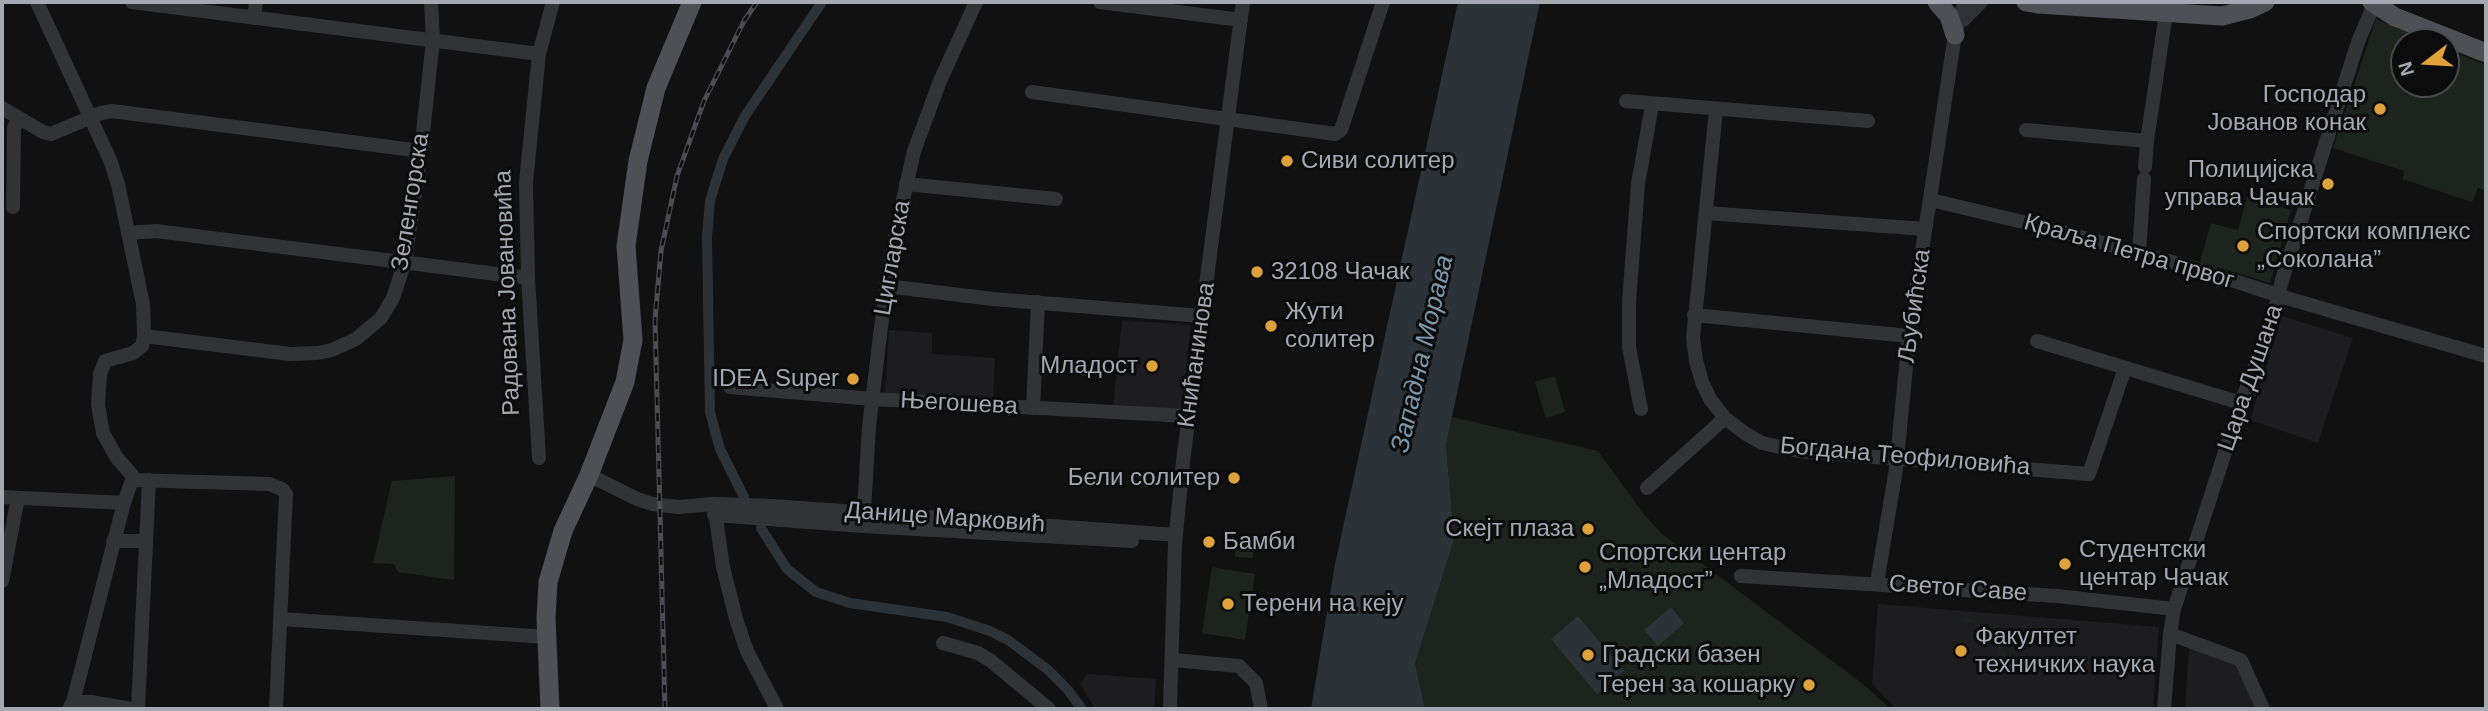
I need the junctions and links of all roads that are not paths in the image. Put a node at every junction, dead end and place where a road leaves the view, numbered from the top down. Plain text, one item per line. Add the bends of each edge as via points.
1 (37, 2) edge
2 (132, 2) edge
3 (256, 2) edge
4 (431, 2) edge
5 (553, 2) edge
6 (692, 2) edge
7 (976, 2) edge
8 (1100, 2) edge
9 (1243, 2) edge
10 (1383, 2) edge
11 (1937, 2) edge
12 (1966, 2) edge
13 (1981, 2) edge
14 (2115, 2) edge
15 (2264, 2) edge
16 (2374, 2) edge
17 (2032, 3) edge
18 (2133, 11) junction
19 (2166, 13) junction
20 (254, 18) junction
21 (1241, 20) junction
22 (1955, 32) junction
23 (433, 40) junction
24 (2486, 53) edge
25 (539, 54) junction
26 (1032, 92) dead end
27 (1626, 101) dead end
28 (1652, 105) junction
29 (2, 108) edge
30 (1716, 110) junction
31 (18, 117) junction
32 (92, 118) junction
33 (1229, 119) junction
34 (1868, 121) dead end
35 (2026, 130) dead end
36 (2147, 141) junction
37 (421, 151) junction
38 (906, 184) junction
39 (1056, 199) dead end
40 (1931, 200) junction
41 (13, 207) dead end
42 (1706, 213) junction
43 (1925, 229) junction
44 (128, 233) junction
45 (2139, 253) junction
46 (405, 261) junction
47 (528, 278) junction
48 (886, 286) junction
49 (2279, 296) junction
50 (1038, 302) junction
51 (1694, 315) junction
52 (1201, 316) junction
53 (144, 335) junction
54 (1909, 336) junction
55 (2037, 341) dead end
56 (2486, 356) edge
57 (2125, 368) junction
58 (730, 387) dead end
59 (873, 399) junction
60 (2241, 402) junction
61 (1033, 408) junction
62 (1641, 409) dead end
63 (1188, 416) junction
64 (1725, 418) junction
65 (539, 458) dead end
66 (1897, 460) junction
67 (589, 475) junction
68 (132, 480) junction
69 (149, 480) junction
70 (1647, 488) dead end
71 (2, 497) edge
72 (18, 498) junction
73 (124, 503) junction
74 (714, 510) junction
75 (864, 519) junction
76 (1175, 539) junction
77 (113, 541) junction
78 (146, 541) junction
79 (1741, 576) dead end
80 (2, 581) edge
81 (1877, 583) junction
82 (2175, 609) junction
83 (281, 619) junction
84 (2170, 634) junction
85 (547, 637) junction
86 (943, 643) dead end
87 (1172, 660) junction
88 (71, 706) edge
89 (132, 709) edge
90 (138, 709) edge
91 (276, 709) edge
92 (550, 709) edge
93 (777, 709) edge
94 (1049, 709) edge
95 (1170, 709) edge
96 (1261, 709) edge
97 (2164, 709) edge
98 (2263, 709) edge

1 - 32 street
2 - 20 street
3 - 20 street
4 - 23 street, Зеленгорска
5 - 25 street, Радована Јовановића
6 - 67 main road via 658,80 643,135 626,246 632,347 622,391
7 - 38 street, Цигларска via 940,81
8 - 21 street
9 - 21 street, Книћанинова
10 - 33 street via 1341,130 1328,134
11 - 22 main road
12 - 22 street, Љубићска
13 - 22 street
14 - 18 street
15 - 19 main road via 2222,16
16 - 24 main road via 2395,17
16 - 49 street, Цара Душана
17 - 18 main road
18 - 19 main road
19 - 36 street
20 - 23 street
21 - 33 street, Книћанинова
22 - 40 street, Љубићска
23 - 25 street
23 - 37 street, Зеленгорска
25 - 47 street, Радована Јовановића via 526,182
26 - 33 street
27 - 28 street
28 - 30 street
28 - 62 street via 1638,184 1629,302 1629,347
29 - 31 street
30 - 34 street
30 - 42 street, Богдана Теофиловића
31 - 32 street via 51,134
31 - 41 street
32 - 37 street via 112,111
32 - 44 street via 110,160
33 - 52 street, Книћанинова
35 - 36 street
36 - 45 street
37 - 46 street, Зеленгорска
38 - 39 street
38 - 48 street, Цигларска
40 - 43 street, Љубићска
40 - 45 street, Краља Петра првог
42 - 43 street
42 - 51 street, Богдана Теофиловића
43 - 54 street, Љубићска
44 - 46 street via 156,231
44 - 53 street via 143,304
45 - 49 street, Краља Петра првог
46 - 47 street
46 - 53 street, Зеленгорска via 381,318 356,339 332,350 290,354
47 - 65 street, Радована Јовановића
48 - 50 street
48 - 59 street, Цигларска
49 - 56 street, Краља Петра првог
49 - 60 street, Цара Душана
50 - 52 street
50 - 61 street
51 - 54 street
51 - 64 street, Богдана Теофиловића via 1699,371 1710,399
52 - 63 street, Книћанинова
53 - 68 street via 142,346 106,362 100,373 98,405 103,433
54 - 66 street, Љубићска
55 - 57 street
57 - 60 street
57 - 66 street, Богдана Теофиловића via 2089,474
58 - 59 street, Његошева
59 - 61 street, Његошева
59 - 75 street, Цигларска
60 - 82 street, Цара Душана
61 - 63 street, Његошева
63 - 76 street, Книћанинова
64 - 66 street, Богдана Теофиловића via 1762,443 1782,448
64 - 70 street
66 - 81 street, Љубићска
67 - 74 street, Данице Марковић via 653,504
67 - 85 main road via 550,571
68 - 69 street
68 - 73 street
69 - 78 street
69 - 83 street via 269,484 282,489 287,503
71 - 72 street
72 - 73 street
72 - 80 street
73 - 77 street
74 - 75 street, Данице Марковић
74 - 93 street via 737,622
75 - 76 street, Данице Марковић
76 - 87 street, Книћанинова
77 - 78 street
77 - 88 street
78 - 90 street
79 - 81 street, Светог Саве
81 - 82 street, Светог Саве
82 - 84 street, Цара Душана
83 - 85 street
83 - 91 street
84 - 97 street, Цара Душана
84 - 98 street via 2241,660
85 - 92 main road
86 - 94 street via 991,661
87 - 95 street, Книћанинова
87 - 96 street via 1239,666 1256,683
88 - 89 street via 91,702

